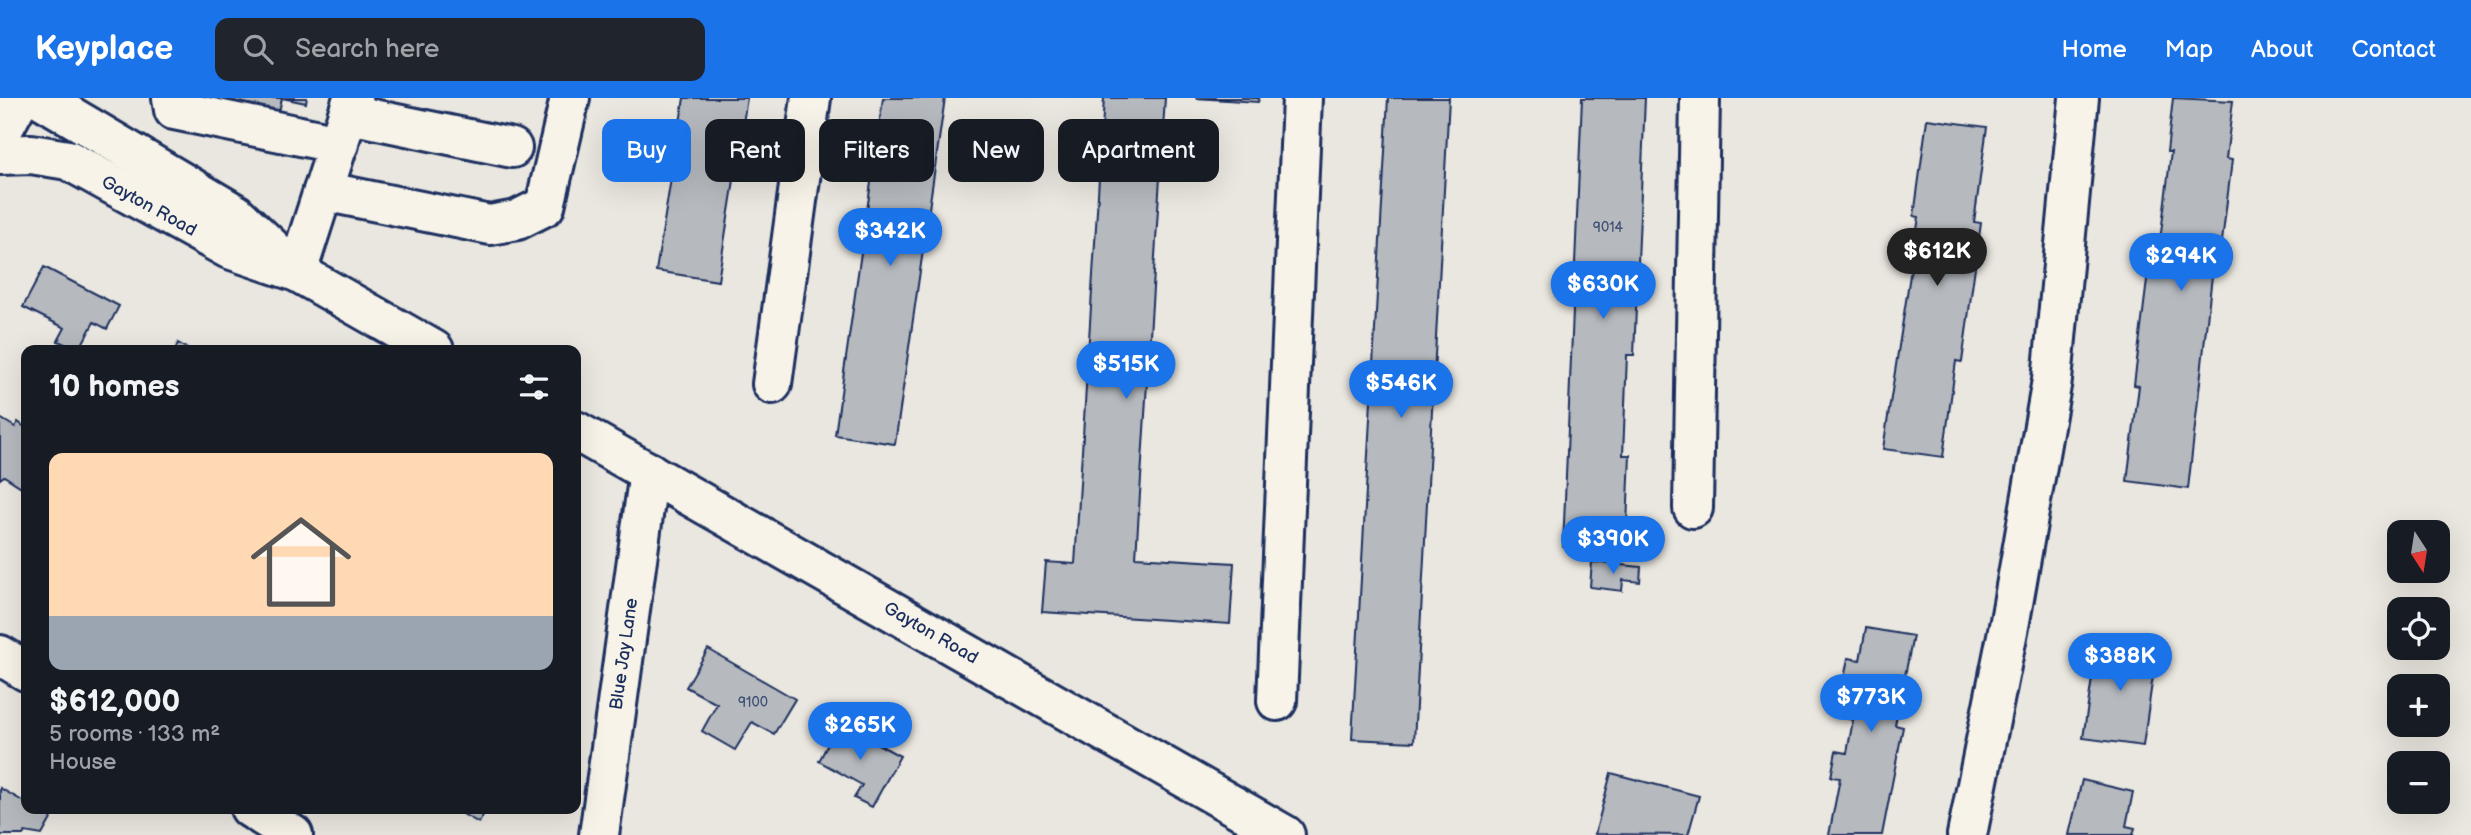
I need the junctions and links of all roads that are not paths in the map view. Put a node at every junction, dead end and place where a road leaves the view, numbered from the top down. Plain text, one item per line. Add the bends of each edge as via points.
1 (20, 98) edge
2 (40, 98) edge
3 (172, 98) edge
4 (570, 98) edge
5 (811, 98) edge
6 (1302, 98) edge
7 (1700, 98) edge
8 (2078, 98) edge
9 (347, 118) edge
10 (0, 135) edge
11 (512, 148) dead end
12 (0, 155) edge
13 (323, 191) junction
14 (297, 272) junction
15 (425, 345) edge
16 (772, 384) dead end
17 (581, 433) edge
18 (649, 472) junction
19 (1693, 508) dead end
20 (0, 655) edge
21 (21, 668) edge
22 (1277, 701) dead end
23 (260, 814) edge
24 (293, 835) edge
25 (599, 835) edge
26 (1285, 835) edge
27 (1967, 835) edge

1 - 10 street
2 - 14 street, Gayton Road via 236,214
3 - 9 street via 174,110 202,118
4 - 13 street via 545,206 517,220 490,225
5 - 16 street
6 - 22 street
7 - 19 street
8 - 27 street via 2052,380
9 - 11 street
9 - 13 street
12 - 14 street, Gayton Road via 51,155 68,160 229,249
13 - 14 street
14 - 15 street, Gayton Road
17 - 18 street, Gayton Road
18 - 25 street, Blue Jay Lane
18 - 26 street, Gayton Road
20 - 21 street
23 - 24 street

